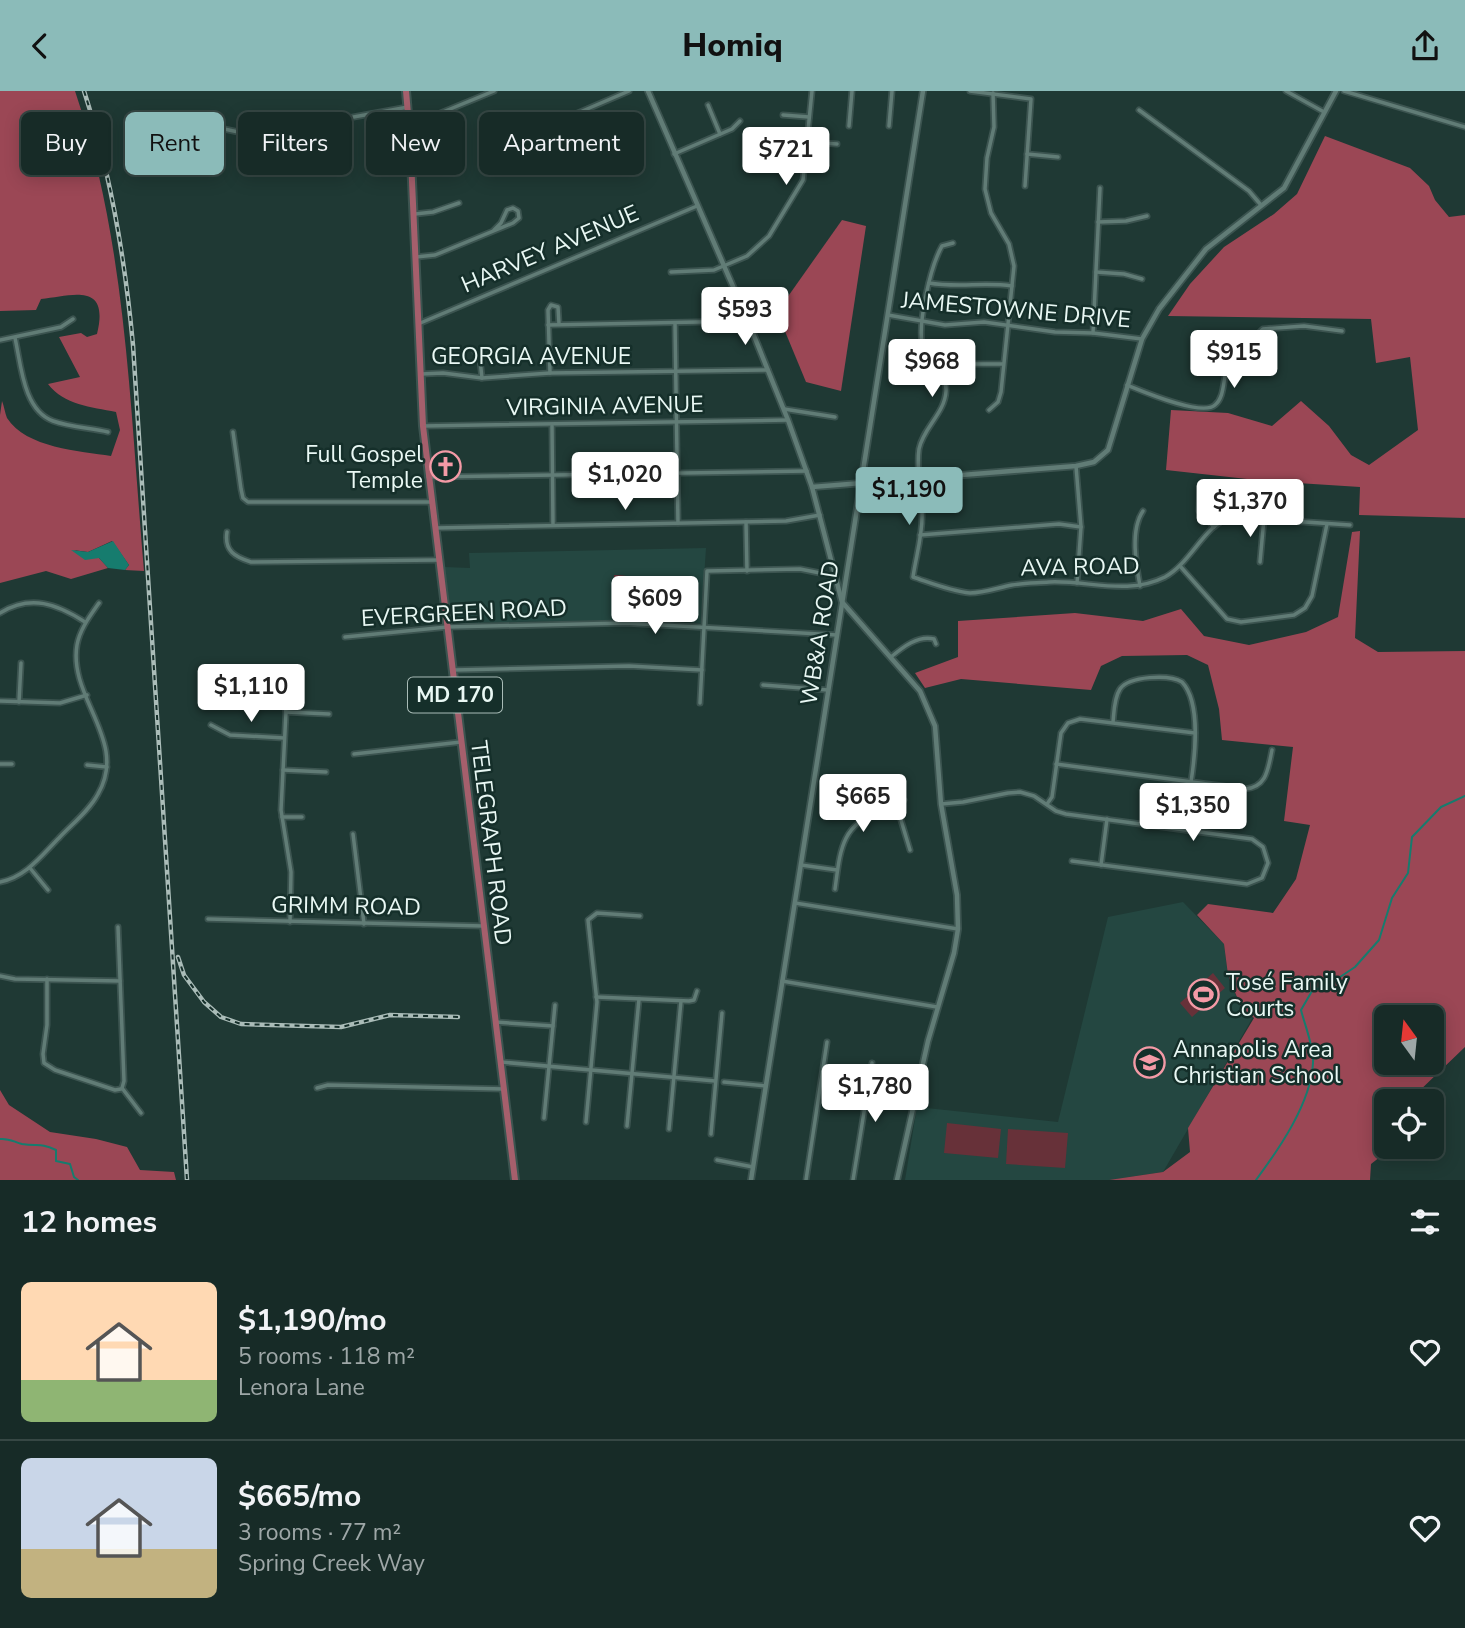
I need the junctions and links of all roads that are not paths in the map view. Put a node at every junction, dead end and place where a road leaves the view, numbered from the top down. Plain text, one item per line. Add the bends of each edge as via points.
1 (406, 91) edge
2 (494, 91) edge
3 (629, 91) edge
4 (648, 91) edge
5 (812, 91) edge
6 (852, 91) edge
7 (892, 91) edge
8 (923, 91) edge
9 (970, 91) edge
10 (1286, 91) edge
11 (1336, 91) edge
12 (1344, 91) edge
13 (993, 93) junction
14 (708, 105) dead end
15 (408, 107) junction
16 (1139, 110) dead end
17 (409, 112) edge
18 (444, 112) edge
19 (580, 112) edge
20 (1324, 113) junction
21 (783, 115) dead end
22 (810, 117) junction
23 (740, 121) dead end
24 (849, 126) dead end
25 (889, 126) dead end
26 (1465, 127) edge
27 (224, 129) edge
28 (720, 134) junction
29 (808, 142) junction
30 (837, 144) dead end
31 (674, 154) junction
32 (1027, 154) junction
33 (1058, 157) dead end
34 (412, 175) edge
35 (1025, 186) dead end
36 (1100, 188) dead end
37 (459, 203) dead end
38 (697, 206) junction
39 (1263, 206) junction
40 (413, 215) junction
41 (1147, 216) dead end
42 (1098, 222) junction
43 (494, 230) junction
44 (953, 243) dead end
45 (415, 257) junction
46 (724, 266) junction
47 (671, 272) dead end
48 (1096, 272) junction
49 (1142, 279) dead end
50 (929, 283) junction
51 (1012, 286) junction
52 (887, 315) junction
53 (73, 319) dead end
54 (748, 321) junction
55 (923, 322) junction
56 (675, 323) junction
57 (559, 324) junction
58 (417, 325) junction
59 (548, 325) junction
60 (1006, 325) junction
61 (1342, 331) dead end
62 (1093, 333) junction
63 (15, 338) junction
64 (1142, 339) junction
65 (0, 340) edge
66 (475, 352) dead end
67 (1003, 364) junction
68 (768, 370) junction
69 (675, 372) junction
70 (550, 373) junction
71 (419, 374) junction
72 (942, 376) junction
73 (482, 379) junction
74 (1127, 385) junction
75 (784, 409) junction
76 (989, 409) dead end
77 (835, 417) dead end
78 (788, 420) junction
79 (675, 423) junction
80 (552, 425) junction
81 (422, 426) junction
82 (108, 432) dead end
83 (233, 432) dead end
84 (1076, 466) junction
85 (807, 471) junction
86 (676, 473) junction
87 (553, 475) junction
88 (428, 477) junction
89 (919, 479) junction
90 (861, 483) junction
91 (1200, 485) dead end
92 (813, 488) junction
93 (431, 502) junction
94 (1143, 511) dead end
95 (820, 515) junction
96 (1264, 519) junction
97 (747, 522) junction
98 (678, 523) junction
99 (1327, 523) junction
100 (553, 525) junction
101 (1350, 525) dead end
102 (1081, 527) junction
103 (1214, 527) junction
104 (434, 528) junction
105 (227, 532) dead end
106 (920, 535) junction
107 (438, 560) junction
108 (1260, 562) dead end
109 (1180, 566) junction
110 (747, 571) junction
111 (835, 576) junction
112 (1077, 583) junction
113 (1140, 586) junction
114 (842, 602) junction
115 (99, 603) dead end
116 (0, 613) edge
117 (86, 622) junction
118 (704, 626) junction
119 (447, 627) junction
120 (837, 635) junction
121 (345, 637) dead end
122 (936, 644) dead end
123 (891, 657) junction
124 (21, 663) dead end
125 (452, 670) junction
126 (702, 670) junction
127 (210, 678) dead end
128 (763, 685) dead end
129 (828, 690) junction
130 (87, 695) junction
131 (0, 701) edge
132 (19, 702) junction
133 (700, 703) dead end
134 (286, 712) junction
135 (329, 714) dead end
136 (1113, 722) junction
137 (211, 725) dead end
138 (1195, 733) junction
139 (285, 738) junction
140 (461, 742) junction
141 (1272, 751) dead end
142 (354, 754) dead end
143 (0, 764) edge
144 (12, 764) dead end
145 (1056, 764) junction
146 (87, 765) dead end
147 (107, 767) junction
148 (283, 770) junction
149 (326, 772) dead end
150 (1191, 782) junction
151 (904, 800) dead end
152 (940, 804) junction
153 (1047, 804) junction
154 (898, 807) junction
155 (282, 817) junction
156 (302, 817) dead end
157 (1107, 819) junction
158 (353, 834) dead end
159 (910, 851) dead end
160 (1072, 861) dead end
161 (801, 865) junction
162 (1101, 865) junction
163 (30, 868) junction
164 (837, 870) junction
165 (0, 882) edge
166 (835, 889) dead end
167 (48, 890) dead end
168 (795, 903) junction
169 (640, 916) dead end
170 (208, 919) dead end
171 (290, 922) junction
172 (364, 924) junction
173 (483, 926) junction
174 (118, 927) dead end
175 (958, 929) junction
176 (0, 976) edge
177 (47, 979) junction
178 (120, 981) junction
179 (782, 981) junction
180 (697, 991) dead end
181 (596, 997) junction
182 (639, 999) junction
183 (681, 1001) junction
184 (555, 1005) dead end
185 (937, 1007) junction
186 (722, 1013) dead end
187 (495, 1022) junction
188 (552, 1026) junction
189 (827, 1042) dead end
190 (500, 1062) junction
191 (872, 1063) dead end
192 (549, 1066) junction
193 (591, 1070) junction
194 (632, 1073) junction
195 (674, 1078) junction
196 (715, 1081) junction
197 (724, 1082) dead end
198 (766, 1086) junction
199 (121, 1088) junction
200 (317, 1088) dead end
201 (504, 1089) junction
202 (141, 1113) dead end
203 (544, 1118) dead end
204 (586, 1122) dead end
205 (627, 1126) dead end
206 (669, 1129) dead end
207 (711, 1133) dead end
208 (718, 1160) dead end
209 (753, 1167) junction
210 (515, 1180) edge
211 (751, 1180) edge
212 (806, 1180) edge
213 (853, 1180) edge
214 (897, 1180) edge

1 - 15 main road, TELEGRAPH ROAD / MD 170
2 - 18 street
3 - 19 street
4 - 31 street
5 - 22 street
6 - 24 street
7 - 25 street
8 - 52 street, WB&A ROAD
9 - 13 street
10 - 20 street
11 - 20 street
12 - 26 street
13 - 32 street via 1031,99
13 - 51 street via 994,127 985,189 989,208 1012,253
14 - 28 street
15 - 17 main road, TELEGRAPH ROAD / MD 170
15 - 27 street via 261,134
16 - 39 street
20 - 39 street via 1288,183
21 - 22 street
22 - 29 street
23 - 28 street
28 - 31 street
29 - 30 street
29 - 46 street via 803,180 769,236 756,250
31 - 38 street
32 - 33 street
32 - 35 street
34 - 40 main road, TELEGRAPH ROAD / MD 170
36 - 42 street
37 - 40 street
38 - 46 street
38 - 58 street, HARVEY AVENUE
39 - 64 street via 1199,256
40 - 45 main road, TELEGRAPH ROAD / MD 170
41 - 42 street
42 - 48 street
43 - 43 street via 507,210 518,211 516,222
43 - 45 street via 435,255
44 - 50 street via 942,246 937,254
45 - 58 main road, TELEGRAPH ROAD / MD 170
46 - 47 street
46 - 54 street
48 - 49 street
48 - 62 street
50 - 51 street
50 - 55 street
51 - 60 street
52 - 55 street, JAMESTOWNE DRIVE
52 - 90 street, WB&A ROAD
53 - 63 street via 61,327
54 - 56 street
54 - 68 street
55 - 60 street, JAMESTOWNE DRIVE
55 - 72 street via 923,347
56 - 57 street
56 - 69 street
57 - 59 street
57 - 59 street via 559,310 553,305 548,308
58 - 71 main road, TELEGRAPH ROAD / MD 170
59 - 70 street
60 - 62 street, JAMESTOWNE DRIVE
60 - 67 street
61 - 74 street via 1304,326 1264,330 1229,364 1212,408 1162,399
62 - 64 street, JAMESTOWNE DRIVE
63 - 65 street
63 - 82 street via 28,394 38,410 54,421
64 - 74 street
66 - 73 street
67 - 72 street via 972,364
67 - 76 street via 1000,397
68 - 69 street, GEORGIA AVENUE
68 - 75 street
69 - 70 street, GEORGIA AVENUE
69 - 79 street
70 - 73 street, GEORGIA AVENUE
71 - 73 street, GEORGIA AVENUE
71 - 81 main road, TELEGRAPH ROAD / MD 170
72 - 89 street via 946,396 921,443
74 - 84 street via 1108,450 1094,462
75 - 77 street
75 - 78 street
78 - 79 street, VIRGINIA AVENUE
78 - 85 street
79 - 80 street, VIRGINIA AVENUE
79 - 86 street
80 - 81 street, VIRGINIA AVENUE
80 - 87 street
81 - 88 main road, TELEGRAPH ROAD / MD 170
83 - 93 street via 241,489 248,502
84 - 89 street
84 - 102 street
85 - 86 street
85 - 92 street
86 - 87 street
86 - 98 street
87 - 88 street
87 - 100 street
88 - 93 main road, TELEGRAPH ROAD / MD 170
89 - 90 street
89 - 106 street
90 - 92 street
90 - 114 street, WB&A ROAD
91 - 103 street via 1199,511
92 - 95 street
93 - 104 main road, TELEGRAPH ROAD / MD 170
94 - 113 street via 1137,519
95 - 97 street
95 - 111 street
96 - 99 street
96 - 103 street via 1231,517
96 - 108 street
97 - 98 street
97 - 110 street
98 - 100 street
99 - 101 street
99 - 109 street via 1312,596 1294,615 1241,622 1227,619
100 - 104 street
102 - 106 street via 1059,524
102 - 112 street
103 - 109 street, AVA ROAD
104 - 107 main road, TELEGRAPH ROAD / MD 170
105 - 107 street via 229,550 251,562
106 - 112 street, AVA ROAD via 913,577 951,590 970,593 1015,585
107 - 119 main road, TELEGRAPH ROAD / MD 170
109 - 113 street, AVA ROAD
110 - 111 street via 807,570
110 - 118 street via 707,571
111 - 114 street
112 - 113 street, AVA ROAD
114 - 120 street, WB&A ROAD
114 - 123 street
115 - 117 street
116 - 117 street via 21,604 43,603
117 - 130 street via 76,654
118 - 119 street, EVERGREEN ROAD
118 - 120 street, EVERGREEN ROAD
118 - 126 street
119 - 121 street, EVERGREEN ROAD
119 - 125 main road, TELEGRAPH ROAD / MD 170
120 - 129 street, WB&A ROAD
122 - 123 street via 925,638 907,644
123 - 152 street via 920,691 933,719 939,748
124 - 132 street
125 - 126 street via 629,666
125 - 140 main road, TELEGRAPH ROAD / MD 170
126 - 133 street
127 - 134 street via 265,680 281,694
128 - 129 street
129 - 161 street, WB&A ROAD
130 - 132 street via 60,703
130 - 147 street via 105,741
131 - 132 street
134 - 135 street
134 - 139 street
136 - 138 street
136 - 138 street via 1117,694 1124,685 1169,677 1189,690
136 - 145 street via 1080,719 1068,723 1061,733
137 - 139 street via 230,735
138 - 150 street
139 - 148 street
140 - 142 street
140 - 173 main road, TELEGRAPH ROAD / MD 170
141 - 150 street via 1260,786 1245,789
143 - 144 street
145 - 150 street
145 - 153 street
146 - 147 street
147 - 163 street via 94,800
148 - 149 street
148 - 155 street
151 - 154 street
152 - 153 street via 1014,792 1027,793
152 - 175 street via 956,884
153 - 157 street via 1060,813
154 - 159 street
154 - 164 street via 854,825 842,846
155 - 156 street
155 - 171 street via 291,872
157 - 162 street
157 - 162 street via 1252,839 1263,847 1268,863 1262,878 1247,884
158 - 172 street
160 - 162 street
161 - 164 street
161 - 168 street, WB&A ROAD
163 - 165 street
163 - 167 street
164 - 166 street
168 - 175 street
168 - 179 street, WB&A ROAD
169 - 181 street via 597,913 588,918
170 - 171 street, GRIMM ROAD
171 - 172 street, GRIMM ROAD
172 - 173 street, GRIMM ROAD
173 - 187 main road, TELEGRAPH ROAD / MD 170
174 - 178 street
175 - 185 street
176 - 177 street
177 - 178 street
177 - 199 street via 44,1063 115,1090
178 - 199 street
179 - 185 street
179 - 198 street, WB&A ROAD
180 - 183 street via 694,1000
181 - 182 street
181 - 193 street
182 - 183 street
182 - 194 street
183 - 195 street
184 - 188 street
185 - 214 street
186 - 196 street
187 - 188 street
187 - 190 main road, TELEGRAPH ROAD / MD 170
188 - 192 street
189 - 212 street
190 - 192 street
190 - 201 main road, TELEGRAPH ROAD / MD 170
191 - 213 street
192 - 193 street
192 - 203 street
193 - 194 street
193 - 204 street
194 - 195 street
194 - 205 street
195 - 196 street
195 - 206 street
196 - 207 street
197 - 198 street
198 - 209 street, WB&A ROAD
199 - 202 street
200 - 201 street
201 - 210 main road, TELEGRAPH ROAD / MD 170
208 - 209 street
209 - 211 street, WB&A ROAD

